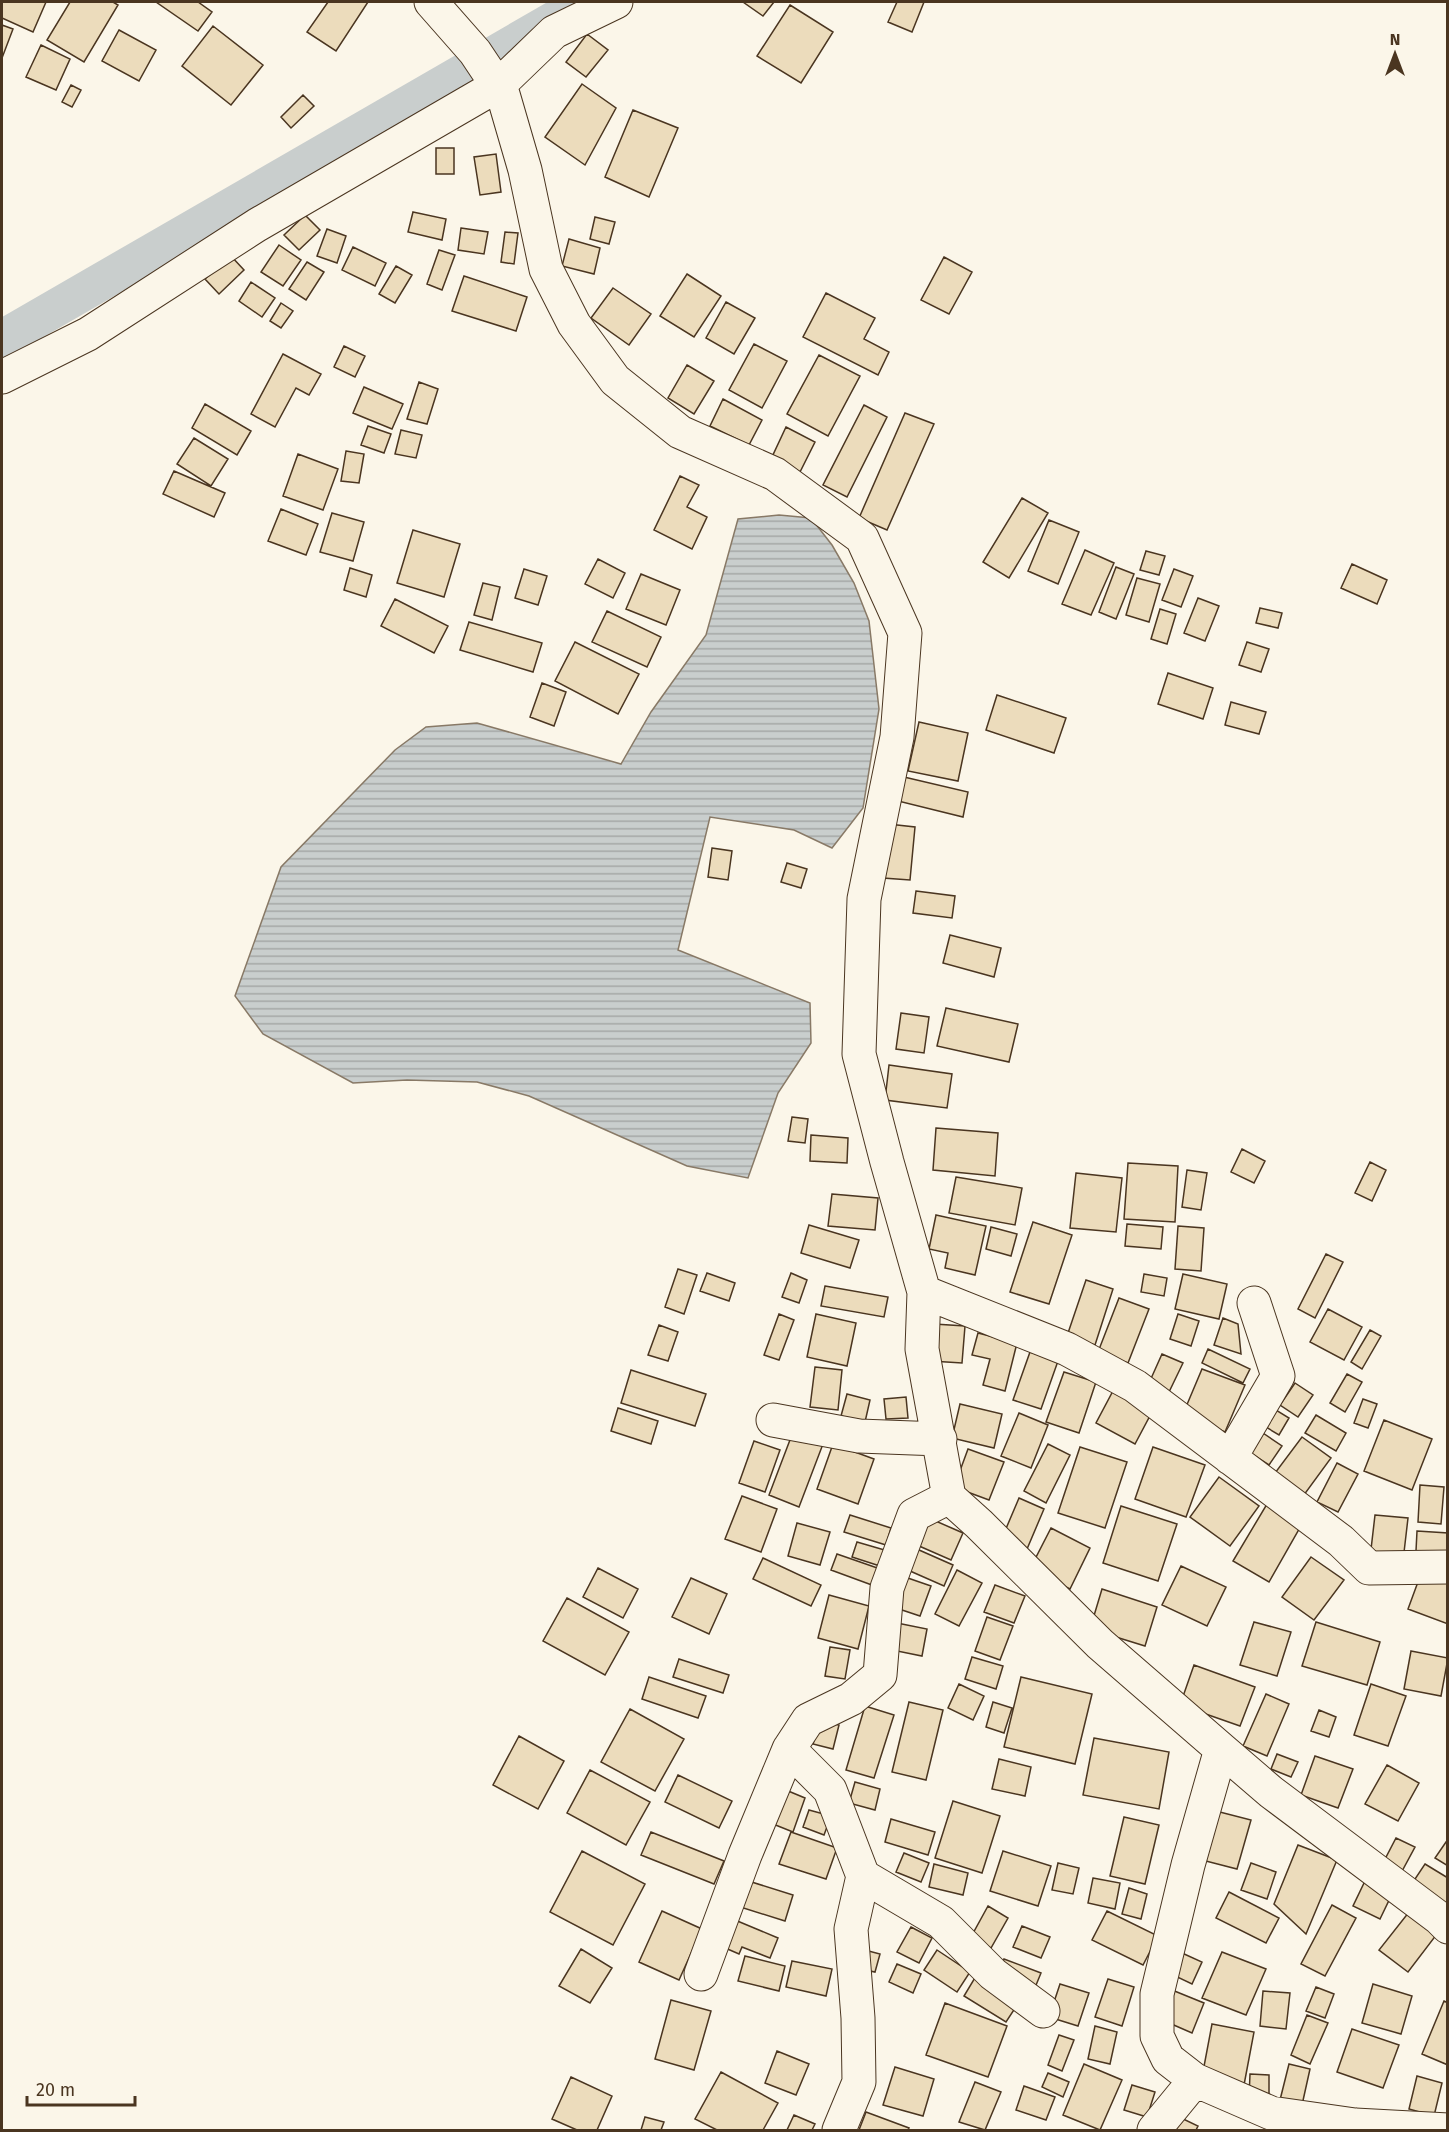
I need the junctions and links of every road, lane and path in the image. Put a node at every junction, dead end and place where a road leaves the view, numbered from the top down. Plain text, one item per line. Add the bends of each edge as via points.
1 (431, 2) edge
2 (616, 2) edge
3 (489, 71) junction
4 (2, 377) edge
5 (924, 1292) junction
6 (1254, 1304) dead end
7 (773, 1420) dead end
8 (940, 1439) junction
9 (1230, 1458) junction
10 (949, 1497) junction
11 (1448, 1567) edge
12 (789, 1749) junction
13 (1221, 1749) junction
14 (863, 1876) junction
15 (1448, 1928) edge
16 (701, 1974) dead end
17 (1043, 2011) dead end
18 (1195, 2080) junction
19 (839, 2130) edge
20 (1154, 2130) edge
21 (1448, 2130) edge

1 - 3 street
2 - 3 street via 554,32
3 - 4 street via 88,334
3 - 5 street via 525,170 546,269 574,324 615,380 680,432 775,474 862,538 905,633 897,737 864,900 860,1054
5 - 8 street via 922,1349
5 - 9 street via 1067,1349 1135,1386
6 - 9 street via 1278,1376
7 - 8 street via 860,1436
8 - 10 street
9 - 11 street via 1341,1541 1369,1568
10 - 12 street via 914,1515 887,1588 880,1675 851,1699 808,1720
10 - 13 street via 1100,1644
12 - 14 street via 830,1790
12 - 16 street
13 - 15 street
13 - 18 street via 1157,1994 1156,2036 1168,2059
14 - 17 street via 941,1922 993,1974
14 - 19 street via 851,1929 860,2082
18 - 20 street
18 - 21 street via 1271,2113 1355,2125

